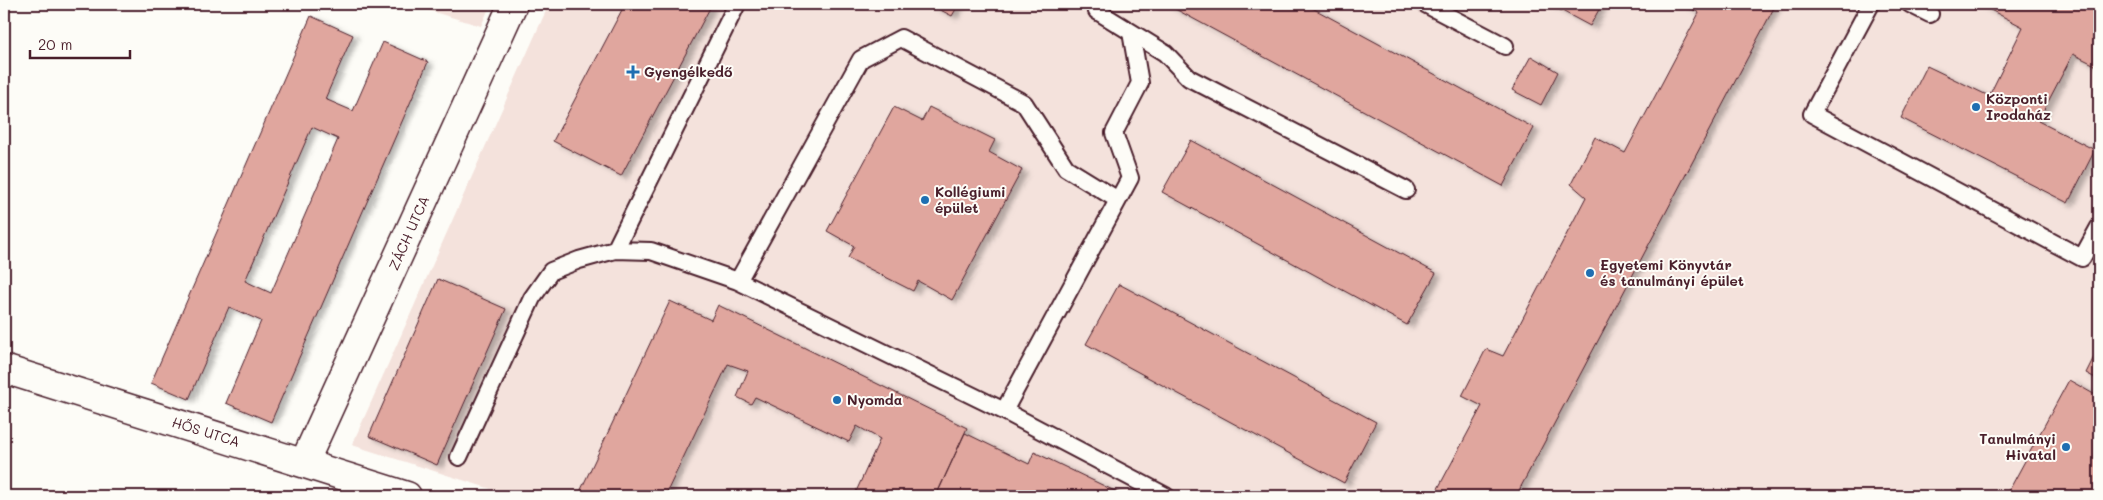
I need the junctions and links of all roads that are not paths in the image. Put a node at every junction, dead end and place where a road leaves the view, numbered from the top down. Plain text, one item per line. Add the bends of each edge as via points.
1 (513, 4) edge
2 (737, 4) edge
3 (1094, 4) edge
4 (1425, 4) edge
5 (1871, 4) edge
6 (1910, 4) edge
7 (1930, 14) dead end
8 (1131, 32) junction
9 (1505, 46) dead end
10 (1406, 190) dead end
11 (1118, 200) junction
12 (2099, 227) edge
13 (615, 250) junction
14 (738, 281) junction
15 (4, 368) edge
16 (1004, 411) junction
17 (459, 457) dead end
18 (304, 463) junction
19 (407, 496) edge
20 (1166, 496) edge

1 - 18 street, ZÁCH UTCA
2 - 13 lane
3 - 8 lane via 1097,12
4 - 9 lane
5 - 12 lane via 1812,114 2082,258
6 - 7 lane
8 - 10 lane via 1165,53 1189,78
8 - 11 lane via 1140,83 1114,132 1130,178
11 - 14 lane via 1066,168 1024,102 901,38 861,59
11 - 16 lane
13 - 14 lane via 651,251
13 - 17 lane via 551,271 532,298
14 - 16 lane
15 - 18 street, HŐS UTCA
16 - 20 lane
18 - 19 street, HŐS UTCA

